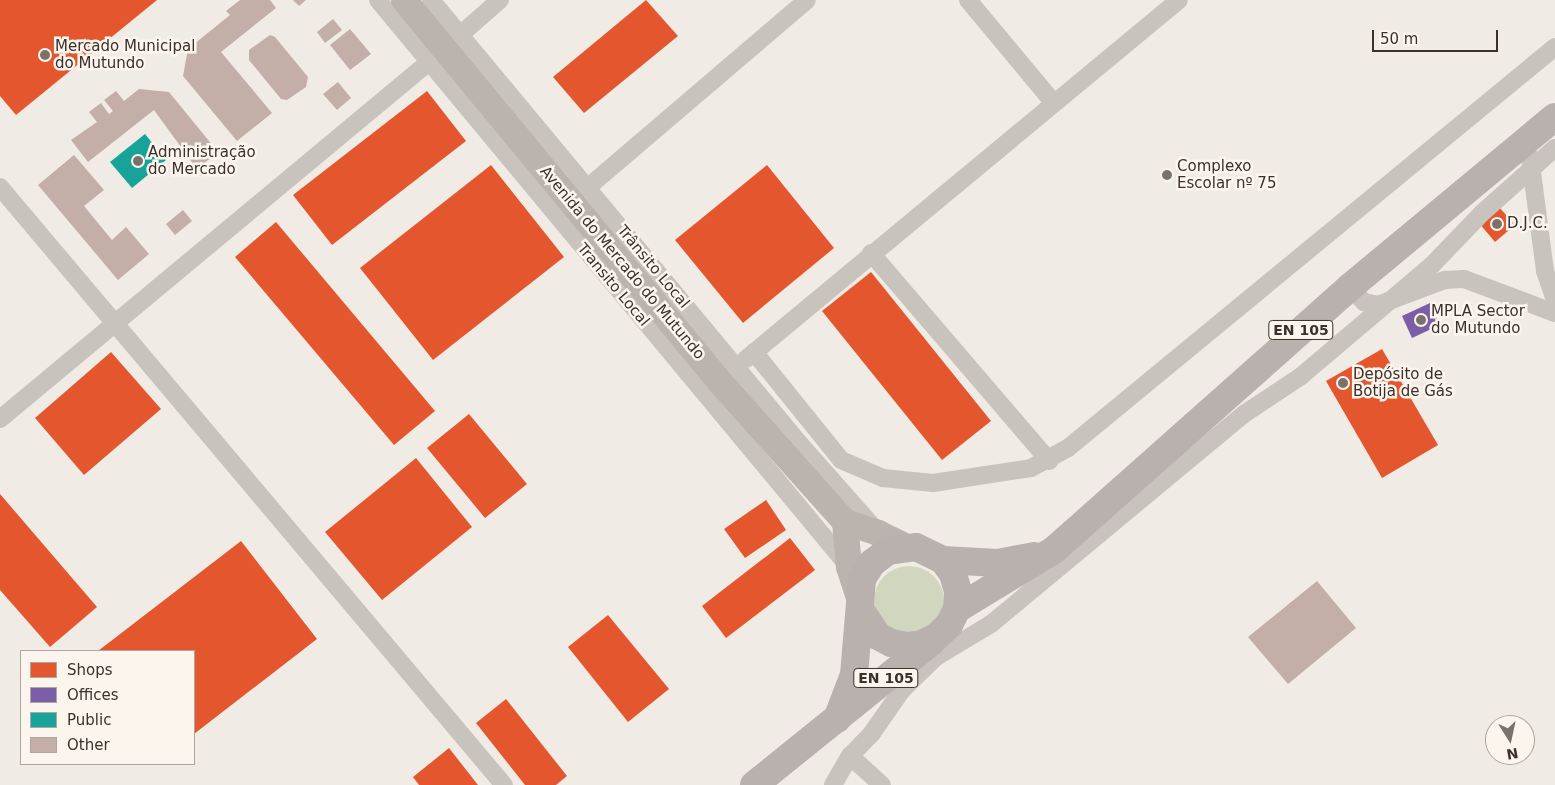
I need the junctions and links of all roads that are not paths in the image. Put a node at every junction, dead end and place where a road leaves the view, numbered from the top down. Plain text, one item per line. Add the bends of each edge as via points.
1 (378, 0) edge
2 (404, 0) edge
3 (430, 0) edge
4 (500, 0) edge
5 (807, 0) edge
6 (968, 0) edge
7 (1179, 0) edge
8 (460, 35) junction
9 (1555, 47) edge
10 (429, 62) junction
11 (1054, 102) junction
12 (1555, 117) edge
13 (1555, 148) edge
14 (1529, 154) junction
15 (0, 187) edge
16 (587, 188) junction
17 (871, 253) junction
18 (1350, 286) junction
19 (1555, 300) edge
20 (1385, 303) junction
21 (1555, 313) edge
22 (116, 323) junction
23 (754, 352) junction
24 (736, 367) junction
25 (0, 420) edge
26 (1048, 461) junction
27 (845, 522) junction
28 (878, 533) junction
29 (907, 547) junction
30 (1054, 550) junction
31 (943, 560) junction
32 (849, 568) junction
33 (860, 604) junction
34 (957, 610) junction
35 (936, 638) junction
36 (837, 718) junction
37 (850, 756) junction
38 (504, 785) edge
39 (754, 785) edge
40 (833, 785) edge
41 (882, 785) edge

1 - 10 street, Transito Local
2 - 27 main road, Avenida do Mercado do Mutundo via 719,381
3 - 8 street, Trânsito Local
4 - 8 street
5 - 16 street
6 - 11 street
7 - 11 street
8 - 16 street, Trânsito Local
9 - 26 street
10 - 22 street
10 - 32 street, Transito Local
11 - 17 street
12 - 14 main road, EN 105
13 - 14 street
14 - 18 main road, EN 105
14 - 19 street via 1545,271
14 - 20 street via 1432,265
15 - 22 street
16 - 24 street, Trânsito Local
17 - 23 street
17 - 26 street
18 - 20 street via 1364,302
18 - 30 main road, EN 105
20 - 21 street via 1446,280 1464,279
20 - 37 street via 1300,377 1244,414 991,624 936,657 902,690 872,733
22 - 25 street
22 - 38 street
23 - 24 street
23 - 26 street via 841,460 883,478 933,483 979,478
24 - 28 street, Trânsito Local
27 - 28 main road, Avenida do Mercado do Mutundo
27 - 32 main road
28 - 29 main road, Avenida do Mercado do Mutundo
29 - 31 main road via 930,552
29 - 33 main road via 888,551 872,563 862,579
30 - 31 main road via 998,563
30 - 34 main road, EN 105
31 - 34 main road via 953,574 958,592
32 - 33 main road
33 - 35 main road via 878,636 892,643 907,646
33 - 36 main road via 854,675
34 - 35 main road via 949,625
35 - 36 main road, EN 105
36 - 39 main road, EN 105
37 - 40 street
37 - 41 street

